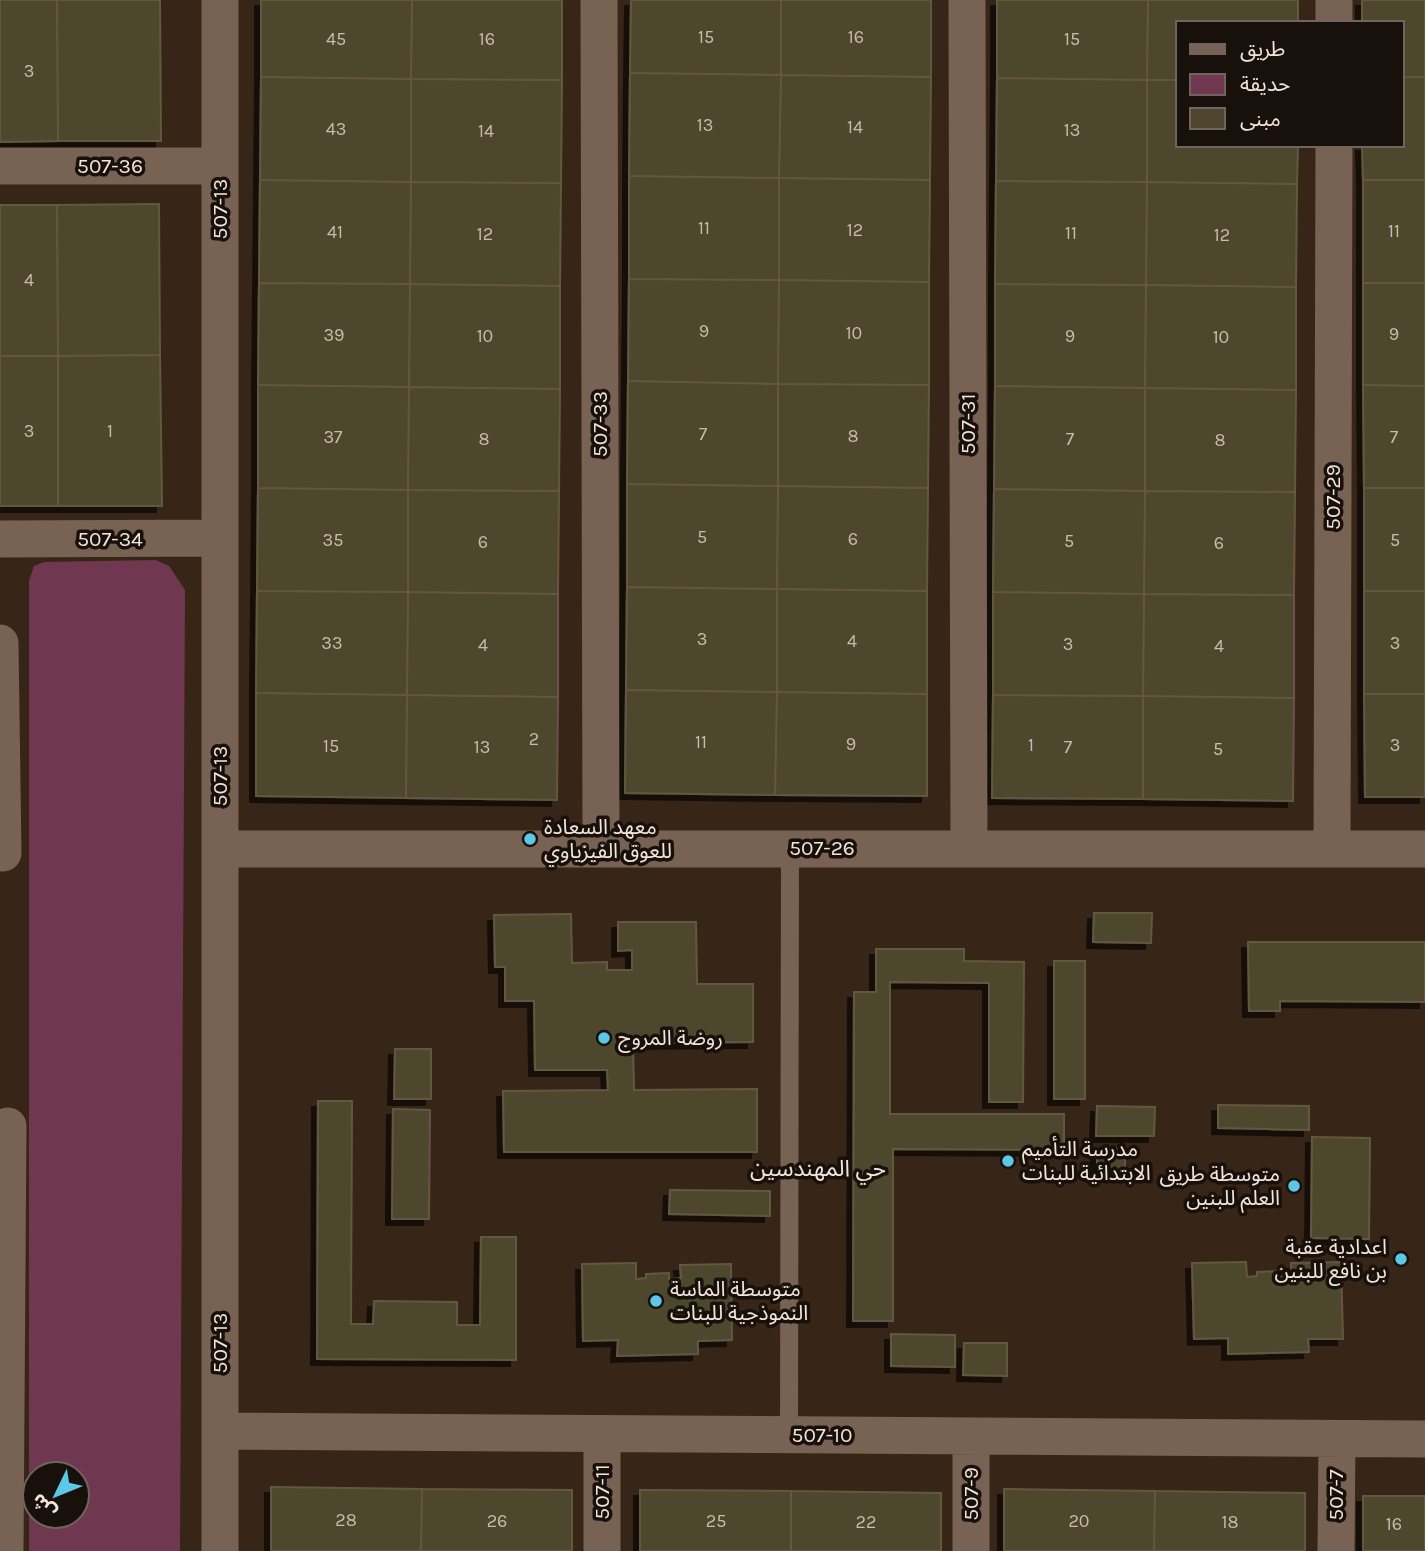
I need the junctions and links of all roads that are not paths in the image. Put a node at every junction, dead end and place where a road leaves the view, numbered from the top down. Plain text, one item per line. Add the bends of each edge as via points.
1 (220, 0) edge
2 (598, 0) edge
3 (967, 0) edge
4 (1334, 0) edge
5 (1334, 21) edge
6 (1334, 147) edge
7 (0, 166) edge
8 (220, 166) junction
9 (220, 538) junction
10 (0, 539) edge
11 (0, 643) edge
12 (790, 848) junction
13 (1332, 848) junction
14 (220, 849) junction
15 (601, 849) junction
16 (969, 849) junction
17 (1425, 849) edge
18 (3, 852) dead end
19 (8, 1126) dead end
20 (220, 1431) junction
21 (602, 1434) junction
22 (789, 1435) junction
23 (971, 1436) junction
24 (1337, 1439) junction
25 (1425, 1439) edge
26 (5, 1551) edge
27 (219, 1551) edge
28 (602, 1551) edge
29 (971, 1551) edge
30 (1336, 1551) edge

1 - 8 street, 507-13
2 - 15 street, 507-33
3 - 16 street, 507-31
4 - 5 street
6 - 13 street, 507-29
7 - 8 street, 507-36
8 - 9 street, 507-13
9 - 10 street, 507-34
9 - 14 street, 507-13
11 - 18 street
12 - 15 street, 507-26
12 - 16 street, 507-26
12 - 22 lane
13 - 16 street, 507-26
13 - 17 street, 507-26
14 - 15 street, 507-26
14 - 20 street, 507-13
19 - 26 street
20 - 21 street, 507-10
20 - 27 street, 507-13
21 - 22 street, 507-10
21 - 28 street, 507-11
22 - 23 street, 507-10
23 - 24 street, 507-10
23 - 29 street, 507-9
24 - 25 street, 507-10
24 - 30 street, 507-7

